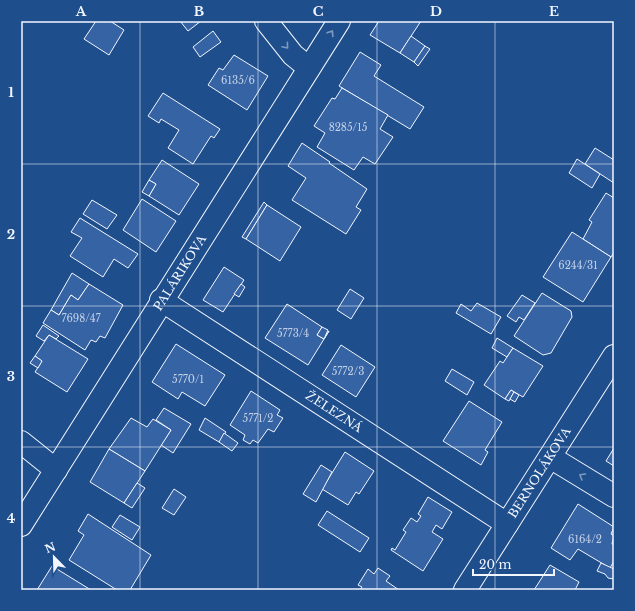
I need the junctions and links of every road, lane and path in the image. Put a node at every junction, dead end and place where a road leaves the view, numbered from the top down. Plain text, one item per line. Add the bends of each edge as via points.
1 (266, 21) edge
2 (339, 21) edge
3 (309, 68) junction
4 (161, 300) junction
5 (614, 356) edge
6 (21, 442) edge
7 (550, 457) junction
8 (56, 470) junction
9 (614, 496) edge
10 (507, 524) junction
11 (21, 526) edge
12 (465, 590) edge

1 -> 3 street via 293,55
3 -> 2 street, PALÁRIKOVA
3 - 4 street, PALÁRIKOVA
4 - 8 street, PALÁRIKOVA
4 - 10 street, ŽELEZNÁ
5 - 7 street, BERNOLÁKOVA
6 - 8 street
9 -> 7 street
7 - 10 street, BERNOLÁKOVA
8 - 11 street, PALÁRIKOVA
10 - 12 street, BERNOLÁKOVA

